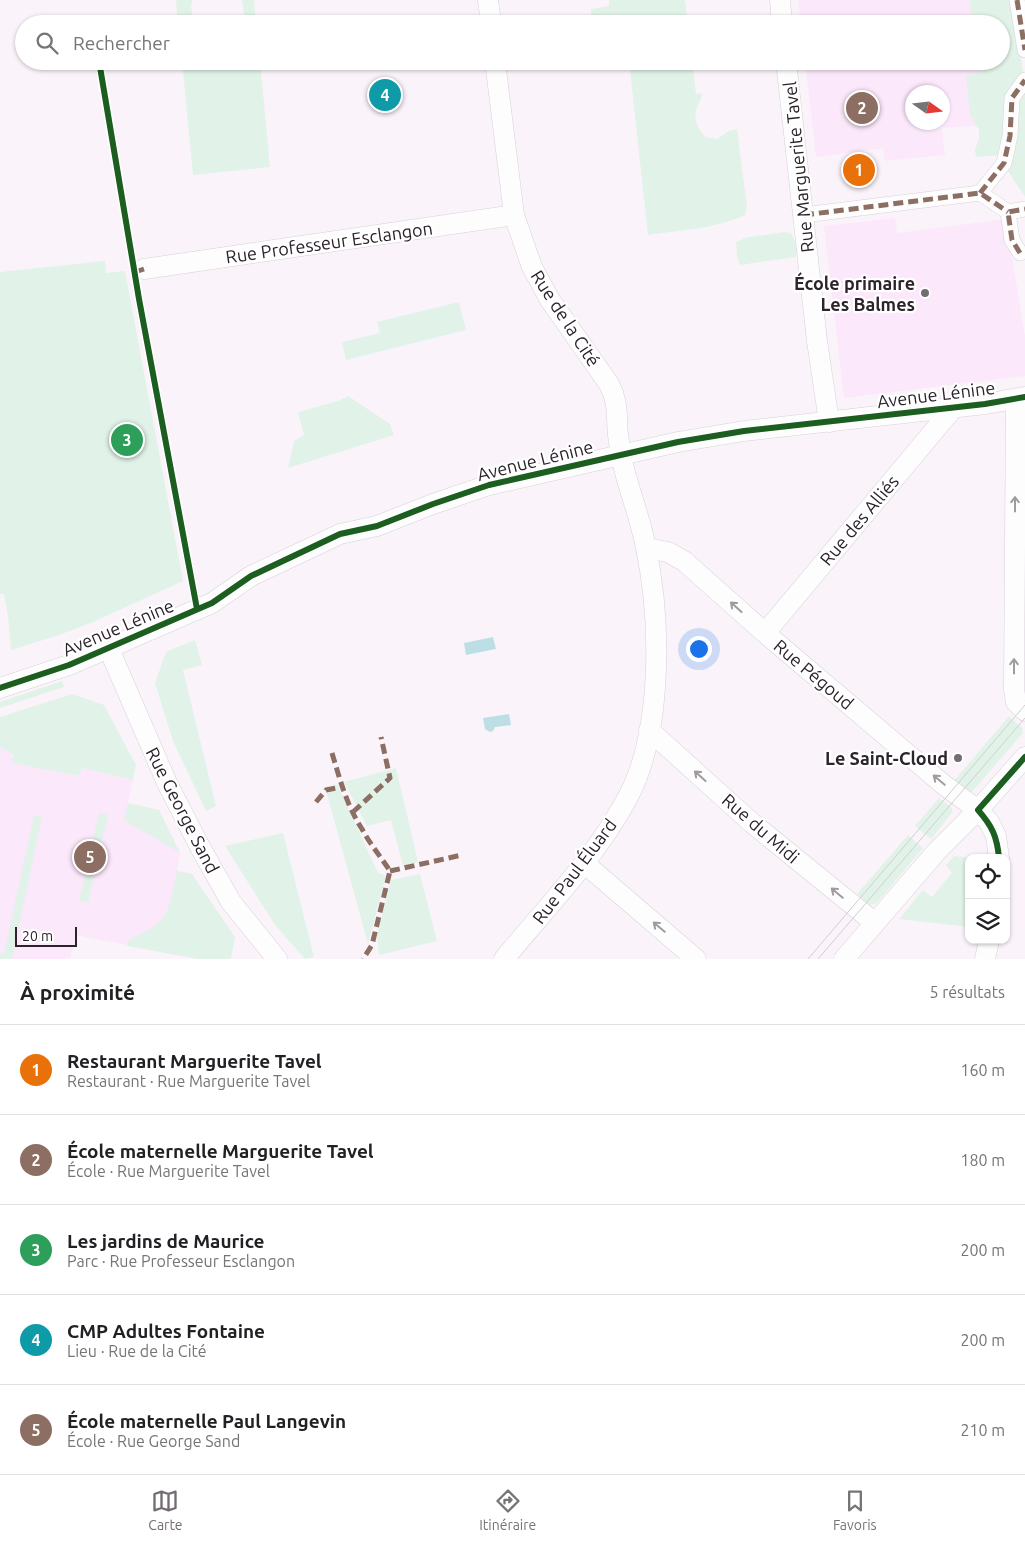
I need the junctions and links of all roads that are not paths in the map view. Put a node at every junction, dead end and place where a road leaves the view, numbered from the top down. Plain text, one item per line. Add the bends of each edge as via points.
1 (488, 0) edge
2 (780, 0) edge
3 (1017, 0) edge
4 (490, 15) edge
5 (781, 15) edge
6 (1025, 50) edge
7 (497, 70) edge
8 (787, 70) edge
9 (1025, 80) edge
10 (980, 194) junction
11 (1025, 209) edge
12 (1008, 212) junction
13 (514, 215) junction
14 (804, 215) junction
15 (1020, 253) dead end
16 (144, 269) dead end
17 (1021, 398) edge
18 (954, 407) junction
19 (829, 422) junction
20 (621, 454) junction
21 (646, 548) junction
22 (764, 633) junction
23 (109, 649) junction
24 (0, 688) edge
25 (1025, 711) edge
26 (650, 730) junction
27 (1025, 757) edge
28 (978, 810) junction
29 (998, 854) edge
30 (584, 863) junction
31 (875, 923) junction
32 (988, 944) edge
33 (277, 959) edge
34 (504, 959) edge
35 (696, 959) edge
36 (844, 959) edge
37 (985, 959) edge

1 - 4 street
2 - 5 street
3 - 6 street
7 - 13 street, Rue de la Cité
8 - 14 street, Rue Marguerite Tavel
9 - 10 street via 1012,98 1010,136 1004,163
10 - 12 street
10 - 14 street
11 - 12 street
12 - 15 street via 1012,240
13 - 16 street, Rue Professeur Esclangon
13 - 20 street, Rue de la Cité via 536,275 615,396
14 - 19 street, Rue Marguerite Tavel
17 - 18 street, Avenue Lénine
25 -> 17 street via 1016,702 1014,689
18 - 19 street, Avenue Lénine
18 - 22 street, Rue des Alliés
19 - 20 street, Avenue Lénine via 744,431
20 - 21 street, Rue Paul Éluard
20 - 23 street, Avenue Lénine via 489,486 377,526 340,534 251,576 212,603
22 -> 21 street, Rue Pégoud via 684,561 668,552
21 - 26 street, Rue Paul Éluard via 657,668
28 -> 22 street, Rue Pégoud
23 - 24 street, Avenue Lénine
23 - 33 street, Rue George Sand via 167,783 200,847 231,902
26 - 30 street, Rue Paul Éluard via 628,796
31 -> 26 street, Rue du Midi via 752,823
27 - 28 street
28 - 29 street, Rue Pégoud via 996,836
28 - 31 street via 936,851
30 - 34 street, Rue Paul Éluard
35 -> 30 street
31 - 36 street
32 - 37 street

